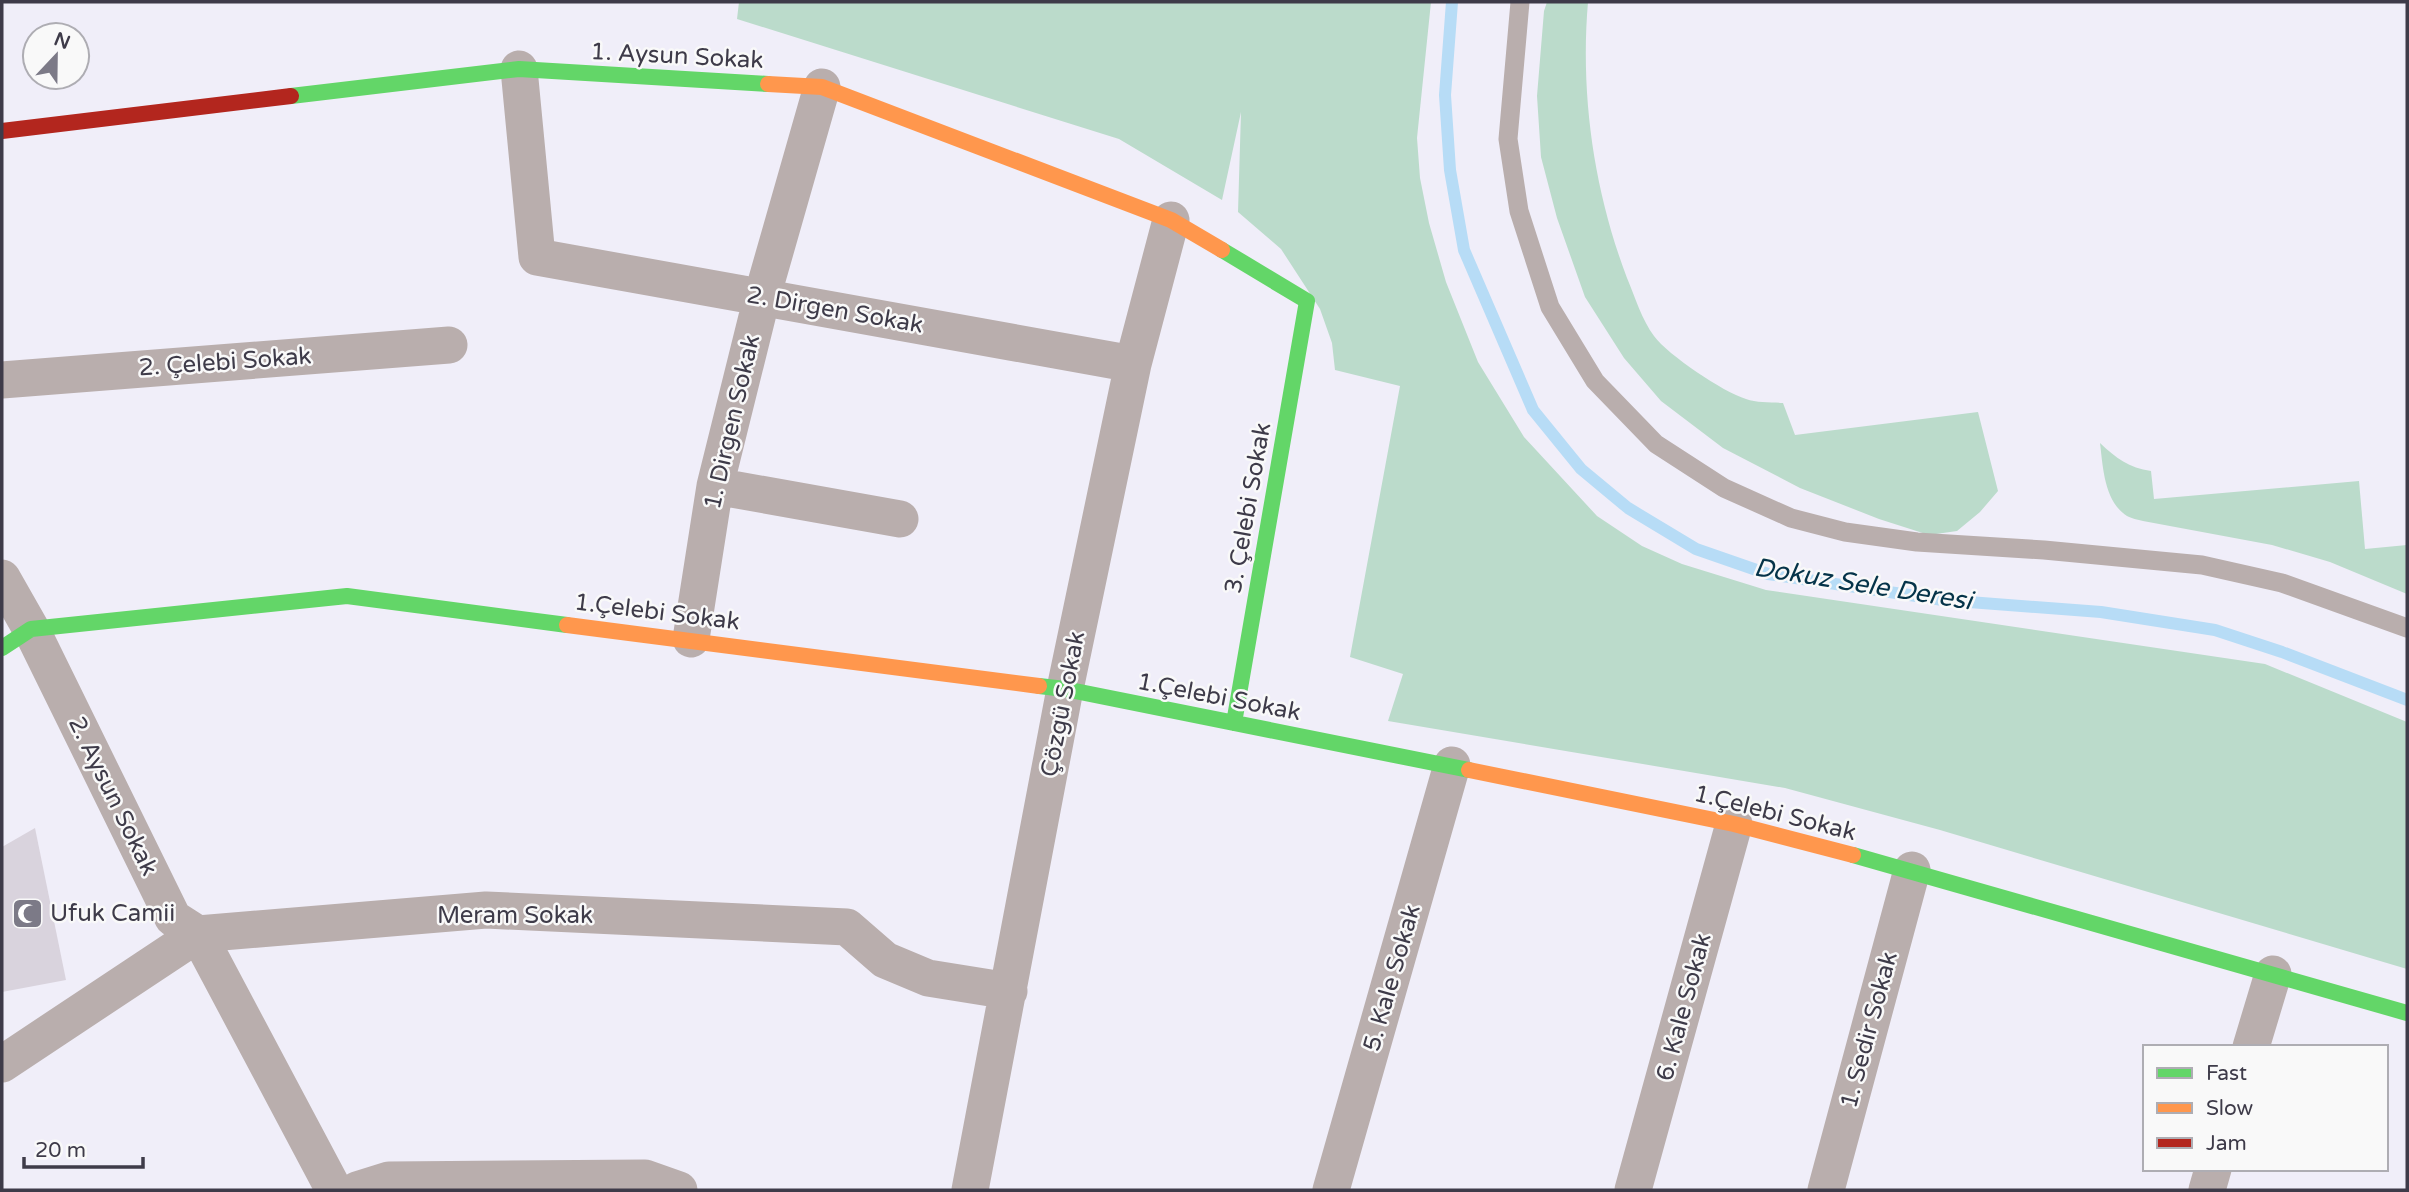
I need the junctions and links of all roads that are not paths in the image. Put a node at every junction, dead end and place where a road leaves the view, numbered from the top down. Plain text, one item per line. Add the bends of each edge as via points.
1 (1520, 2) edge
2 (519, 69) junction
3 (822, 87) junction
4 (2, 131) edge
5 (1171, 220) junction
6 (762, 297) junction
7 (1307, 302) joint
8 (449, 345) dead end
9 (1133, 364) junction
10 (2, 380) edge
11 (715, 486) junction
12 (901, 519) dead end
13 (2, 578) edge
14 (2407, 628) edge
15 (16, 638) edge
16 (691, 639) junction
17 (1065, 689) junction
18 (1234, 723) junction
19 (1452, 765) junction
20 (1734, 824) junction
21 (1912, 870) junction
22 (198, 934) junction
23 (2273, 974) junction
24 (1009, 991) junction
25 (2407, 1013) edge
26 (2251, 1045) edge
27 (2, 1064) edge
28 (2212, 1171) edge
29 (334, 1190) edge
30 (357, 1190) edge
31 (679, 1190) edge
32 (970, 1190) edge
33 (1332, 1190) edge
34 (1633, 1190) edge
35 (1826, 1190) edge
36 (2207, 1190) edge

1 - 14 lane via 1508,139 1519,211 1550,307 1595,382 1657,444 1735,493 1791,518 1845,532 2202,565 2282,583
2 - 3 street, 1. Aysun Sokak
2 - 4 street, 1. Aysun Sokak
2 - 6 street, 2. Dirgen Sokak via 537,257
3 - 5 street, 1. Aysun Sokak
3 - 6 street, 1. Dirgen Sokak
5 - 7 street, 1. Aysun Sokak
5 - 9 street, Çözgü Sokak
6 - 9 street, 2. Dirgen Sokak
6 - 11 street, 1. Dirgen Sokak
7 - 18 street, 3. Çelebi Sokak
8 - 10 street, 2. Çelebi Sokak
9 - 17 street, Çözgü Sokak
11 - 12 street
11 - 16 street, 1. Dirgen Sokak
13 - 15 street, 2. Aysun Sokak
15 - 16 street, 1.Çelebi Sokak via 347,596
15 - 22 street, 2. Aysun Sokak via 173,918
16 - 17 street, 1.Çelebi Sokak
17 - 18 street, 1.Çelebi Sokak
17 - 24 street, Çözgü Sokak
18 - 19 street, 1.Çelebi Sokak
19 - 20 street, 1.Çelebi Sokak
19 - 33 street, 5. Kale Sokak
20 - 21 street, 1.Çelebi Sokak
20 - 34 street, 6. Kale Sokak
21 - 23 street, 1.Çelebi Sokak
21 - 35 street, 1. Sedir Sokak
22 - 24 street, Meram Sokak via 486,910 847,926 885,960 928,978
22 - 27 street, Meram Sokak
22 - 29 street, 2. Aysun Sokak
23 - 25 street, 1.Çelebi Sokak
23 - 26 street
24 - 32 street, Çözgü Sokak
28 - 36 street
30 - 31 street via 389,1180 645,1178

